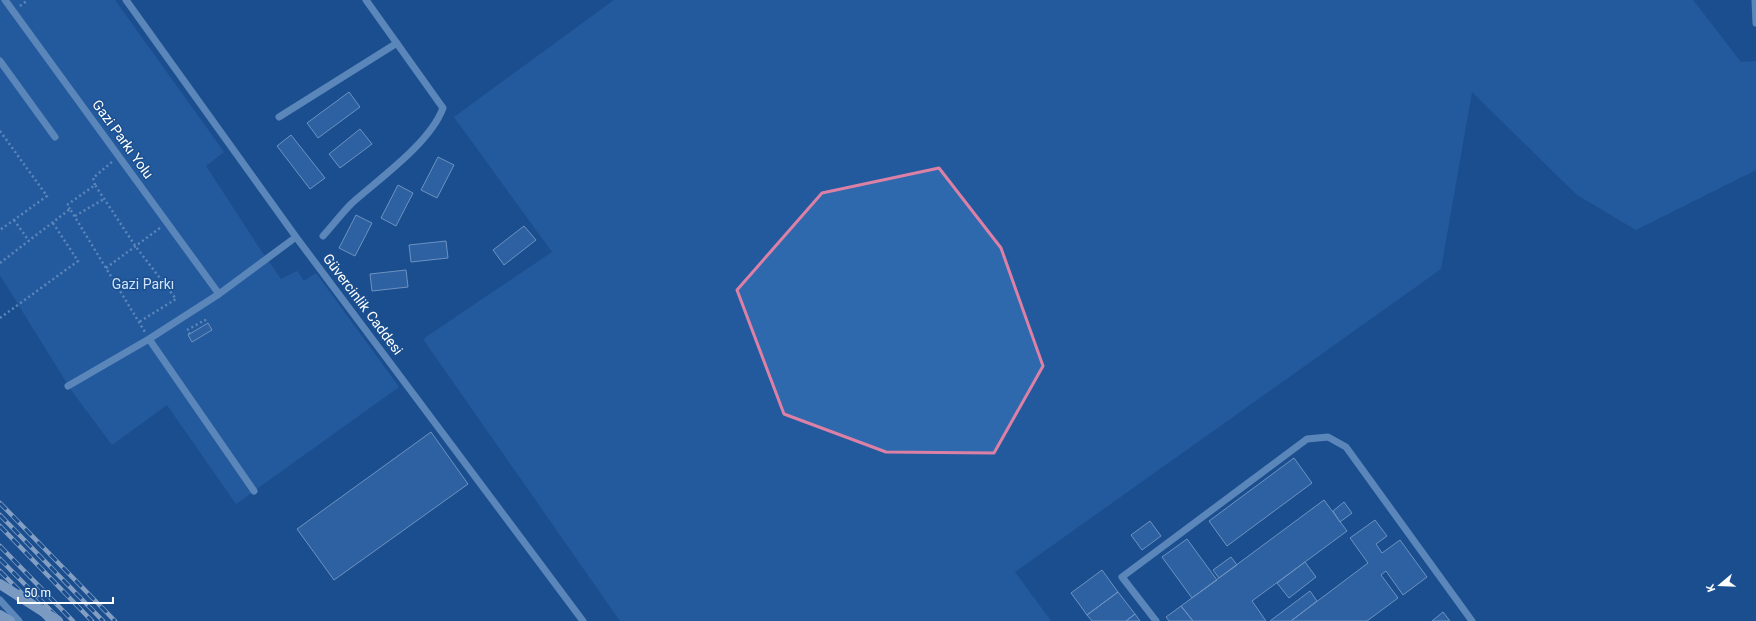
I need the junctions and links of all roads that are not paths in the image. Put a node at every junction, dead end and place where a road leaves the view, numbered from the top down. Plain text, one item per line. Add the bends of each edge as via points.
1 (5, 0) edge
2 (126, 0) edge
3 (366, 0) edge
4 (1755, 0) edge
5 (1756, 23) edge
6 (397, 43) junction
7 (0, 61) edge
8 (279, 117) dead end
9 (55, 137) dead end
10 (323, 236) dead end
11 (296, 237) junction
12 (219, 294) junction
13 (150, 339) junction
14 (68, 386) dead end
15 (254, 491) dead end
16 (0, 584) edge
17 (0, 600) edge
18 (0, 615) edge
19 (10, 621) edge
20 (19, 621) edge
21 (58, 621) edge
22 (583, 621) edge
23 (1156, 621) edge
24 (1472, 621) edge

1 - 12 street, Gazi Parkı Yolu
2 - 11 street, Güvercinlik Caddesi
3 - 6 street, Güvercinlik Caddesi
4 - 5 street
6 - 8 street
6 - 10 street, Güvercinlik Caddesi via 443,108 439,117 411,152 350,205
7 - 9 street
11 - 12 street
11 - 22 street, Güvercinlik Caddesi
12 - 13 street
13 - 14 street
13 - 15 street
16 - 21 main road, bridge
17 - 20 street
18 - 19 main road
23 - 24 street via 1122,577 1307,439 1328,437 1346,448

